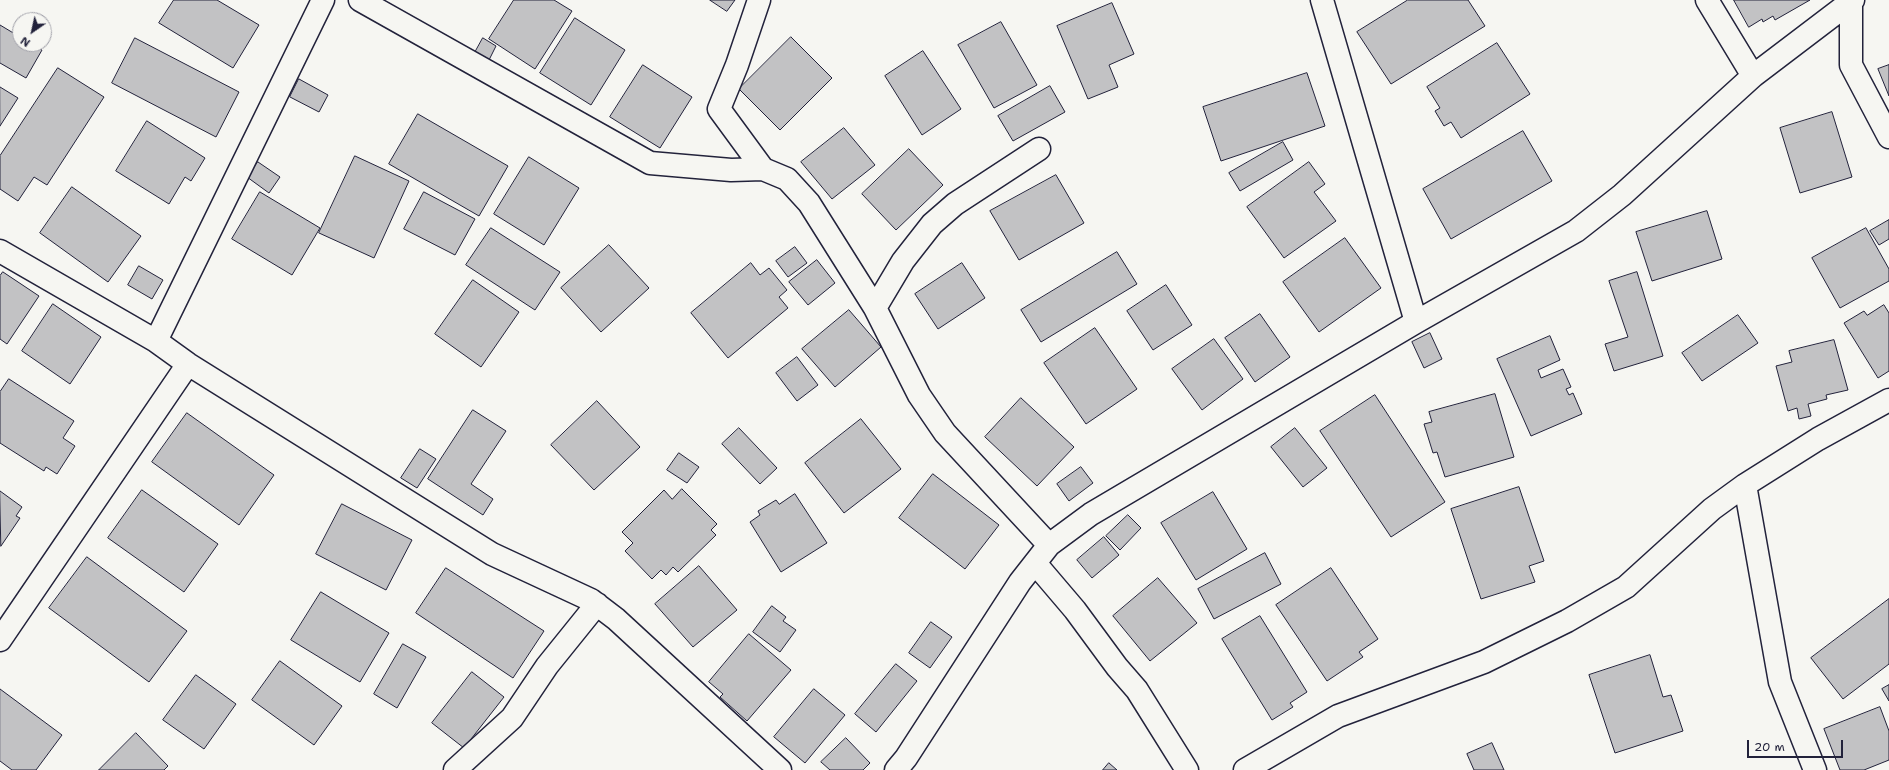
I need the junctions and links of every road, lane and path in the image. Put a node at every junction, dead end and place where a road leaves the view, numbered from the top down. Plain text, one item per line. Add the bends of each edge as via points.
1 (323, 0) edge
2 (360, 0) edge
3 (759, 0) edge
4 (1322, 0) edge
5 (1707, 0) edge
6 (1852, 1) edge
7 (1753, 76) junction
8 (1889, 137) edge
9 (1039, 149) dead end
10 (763, 169) junction
11 (0, 251) edge
12 (875, 308) junction
13 (1416, 322) junction
14 (156, 342) junction
15 (188, 364) junction
16 (1889, 400) edge
17 (1745, 485) junction
18 (1049, 545) junction
19 (1035, 563) junction
20 (597, 604) junction
21 (0, 640) edge
22 (455, 770) edge
23 (780, 770) edge
24 (896, 770) edge
25 (1187, 770) edge
26 (1245, 770) edge
27 (1815, 770) edge

1 - 14 street
2 - 10 street via 650,163 731,170
3 - 10 street via 719,109
4 - 13 street
5 - 7 street
6 - 7 street
6 - 8 street via 1851,65
7 - 13 street via 1622,195 1576,231
9 - 12 street via 955,204 932,224 903,261
10 - 12 street via 787,179 809,204
11 - 14 street
12 - 18 street via 918,395 946,433
13 - 18 street via 1091,514
14 - 15 street
15 - 20 street via 492,554
15 - 21 street
16 - 17 street via 1818,439
17 - 26 street via 1712,509 1626,587 1567,621 1484,662 1338,716
17 - 27 street via 1780,682
18 - 19 street
19 - 24 street
19 - 25 street via 1137,690
20 - 22 street via 547,666 512,718
20 - 23 street

